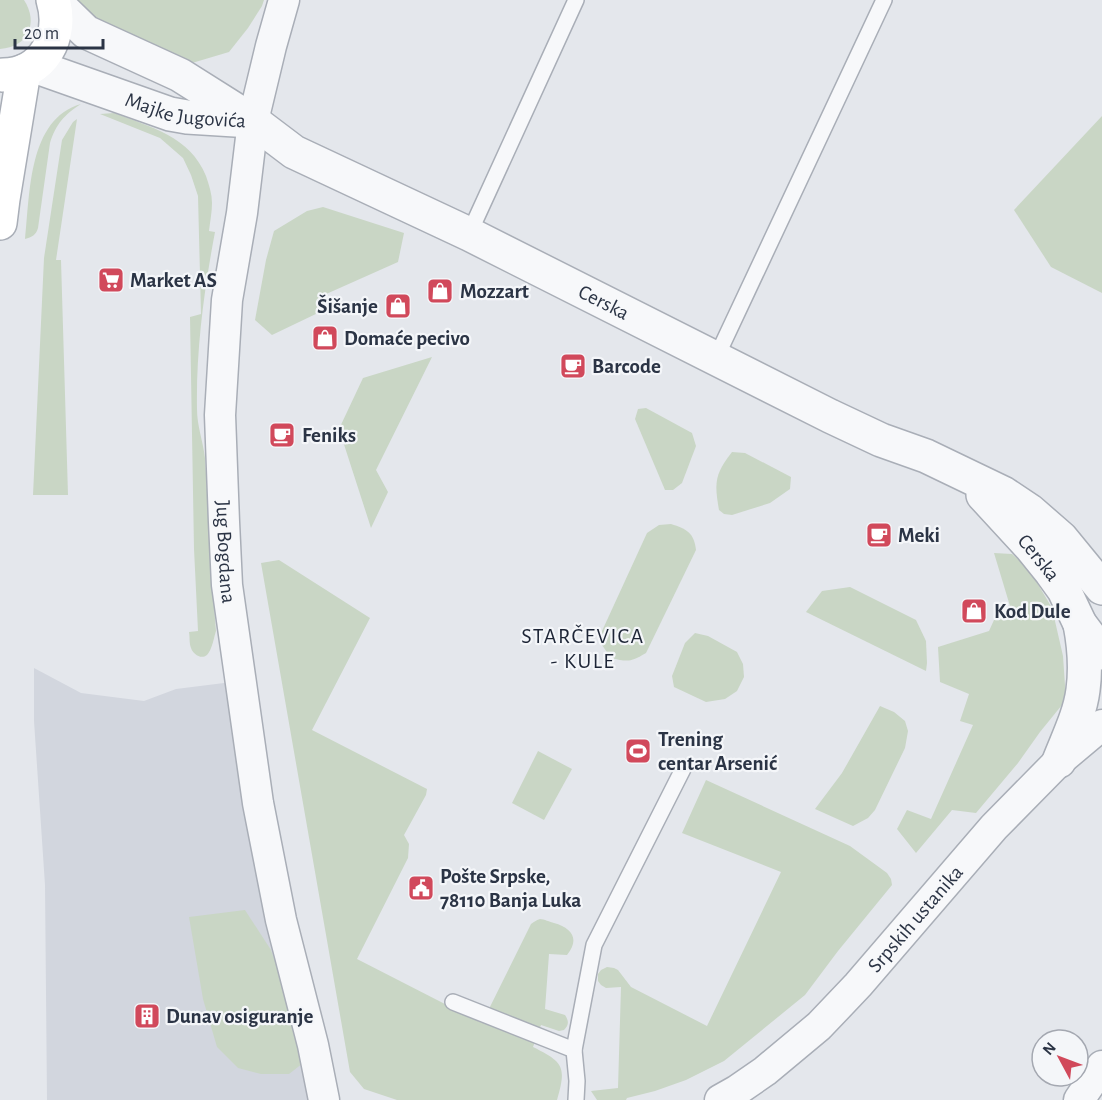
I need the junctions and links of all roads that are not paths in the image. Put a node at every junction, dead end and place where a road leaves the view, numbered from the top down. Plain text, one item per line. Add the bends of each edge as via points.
1 (54, 0) edge
2 (284, 0) edge
3 (576, 0) edge
4 (884, 0) edge
5 (19, 71) edge
6 (253, 121) junction
7 (0, 223) edge
8 (469, 234) junction
9 (716, 358) junction
10 (961, 472) junction
11 (1102, 588) edge
12 (1080, 624) junction
13 (1102, 653) edge
14 (1102, 725) edge
15 (1059, 761) junction
16 (684, 767) dead end
17 (453, 1002) dead end
18 (574, 1050) junction
19 (1102, 1066) edge
20 (324, 1100) edge
21 (576, 1100) edge
22 (720, 1100) edge
23 (1079, 1100) edge

1 - 5 main road via 57,22 47,52
1 - 6 street, Majke Jugovića via 86,32 180,75
2 - 6 street, Jug Bogdana
3 - 8 lane
4 - 9 lane
5 - 6 street, Majke Jugovića via 170,114
5 - 7 main road
6 - 8 street, Cerska via 294,152
6 - 20 street, Jug Bogdana via 223,349 220,415 227,585 258,803
8 - 9 street, Cerska
9 - 10 street, Cerska via 881,440
10 - 11 street, Cerska via 1003,493 1048,526
10 - 12 street, Cerska via 1051,572
12 - 13 street, Cerska
12 - 15 street via 1084,641 1083,690
14 - 15 street, Srpskih ustanika
15 - 22 street, Srpskih ustanika via 994,827 819,1026 765,1071
16 - 18 lane via 594,945
17 - 18 lane
18 - 21 lane
19 - 23 street

